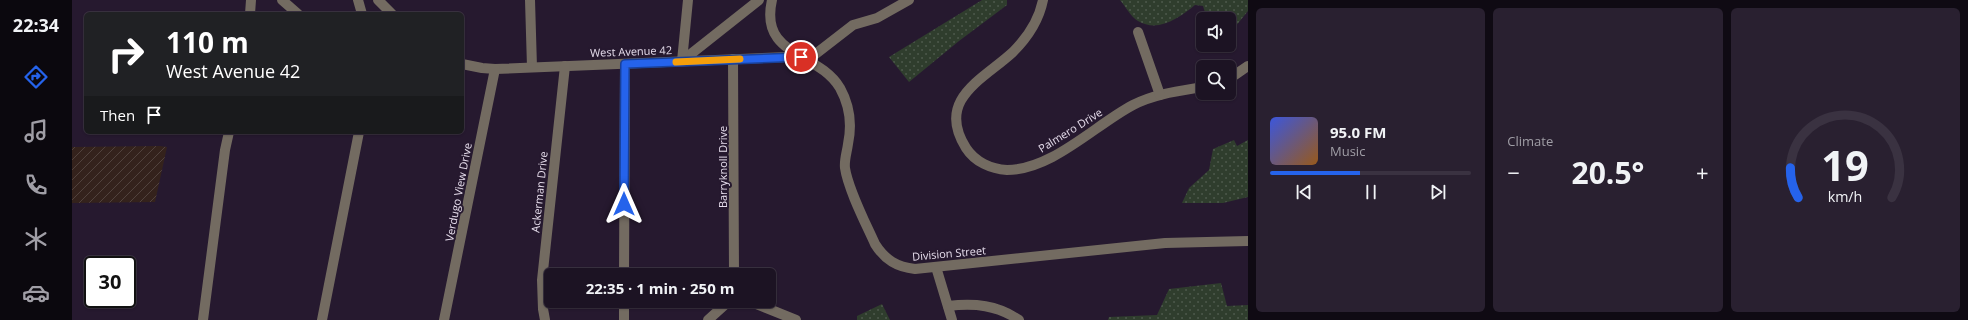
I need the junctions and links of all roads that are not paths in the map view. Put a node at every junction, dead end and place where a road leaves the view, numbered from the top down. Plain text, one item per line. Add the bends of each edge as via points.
1 (251, 0) edge
2 (282, 0) edge
3 (358, 0) edge
4 (378, 0) edge
5 (530, 0) edge
6 (688, 0) edge
7 (760, 0) edge
8 (772, 0) edge
9 (909, 0) edge
10 (1043, 0) edge
11 (250, 12) edge
12 (296, 12) edge
13 (361, 12) edge
14 (390, 12) edge
15 (1138, 32) dead end
16 (801, 57) junction
17 (733, 59) junction
18 (682, 62) junction
19 (464, 64) edge
20 (625, 64) junction
21 (565, 66) junction
22 (1248, 66) edge
23 (532, 67) junction
24 (496, 69) junction
25 (1236, 74) edge
26 (1196, 88) edge
27 (1160, 95) junction
28 (229, 134) edge
29 (360, 134) edge
30 (1248, 241) edge
31 (936, 267) junction
32 (624, 268) edge
33 (734, 268) edge
34 (948, 306) junction
35 (624, 308) edge
36 (721, 308) edge
37 (766, 308) edge
38 (202, 320) edge
39 (322, 320) edge
40 (444, 320) edge
41 (545, 320) edge
42 (624, 320) edge
43 (708, 320) edge
44 (796, 320) edge
45 (952, 320) edge
46 (1019, 320) edge

1 - 11 street
2 - 12 street
3 - 13 street
4 - 14 street
5 - 23 street
6 - 18 street
7 - 18 street
8 - 16 street, Division Street via 770,16 775,34 787,49
9 - 16 street via 877,18 853,26 813,56
10 - 27 street, Palmero Drive via 1036,19 1022,42 973,83 962,98 957,120 958,131 962,142 974,157 1001,170 1033,165 1064,149 1121,111
15 - 27 street
16 - 17 street, West Avenue 42
16 - 31 street, Division Street via 814,62 828,73 845,98 850,120 845,157 846,176 881,254 898,266 916,269
17 - 18 street, West Avenue 42
17 - 33 street, Barryknoll Drive
18 - 20 street, West Avenue 42
19 - 24 street, West Avenue 42
20 - 21 street, West Avenue 42
20 - 32 street
21 - 23 street, West Avenue 42
21 - 41 street, Ackerman Drive via 542,280
22 - 25 street
23 - 24 street, West Avenue 42
24 - 40 street, Verdugo View Drive
26 - 27 street, Palmero Drive
28 - 38 street
29 - 39 street
30 - 31 street, Division Street via 1165,243
31 - 34 street
34 - 45 street
34 - 46 street via 986,306 999,309
35 - 42 street
36 - 43 street
37 - 44 street

